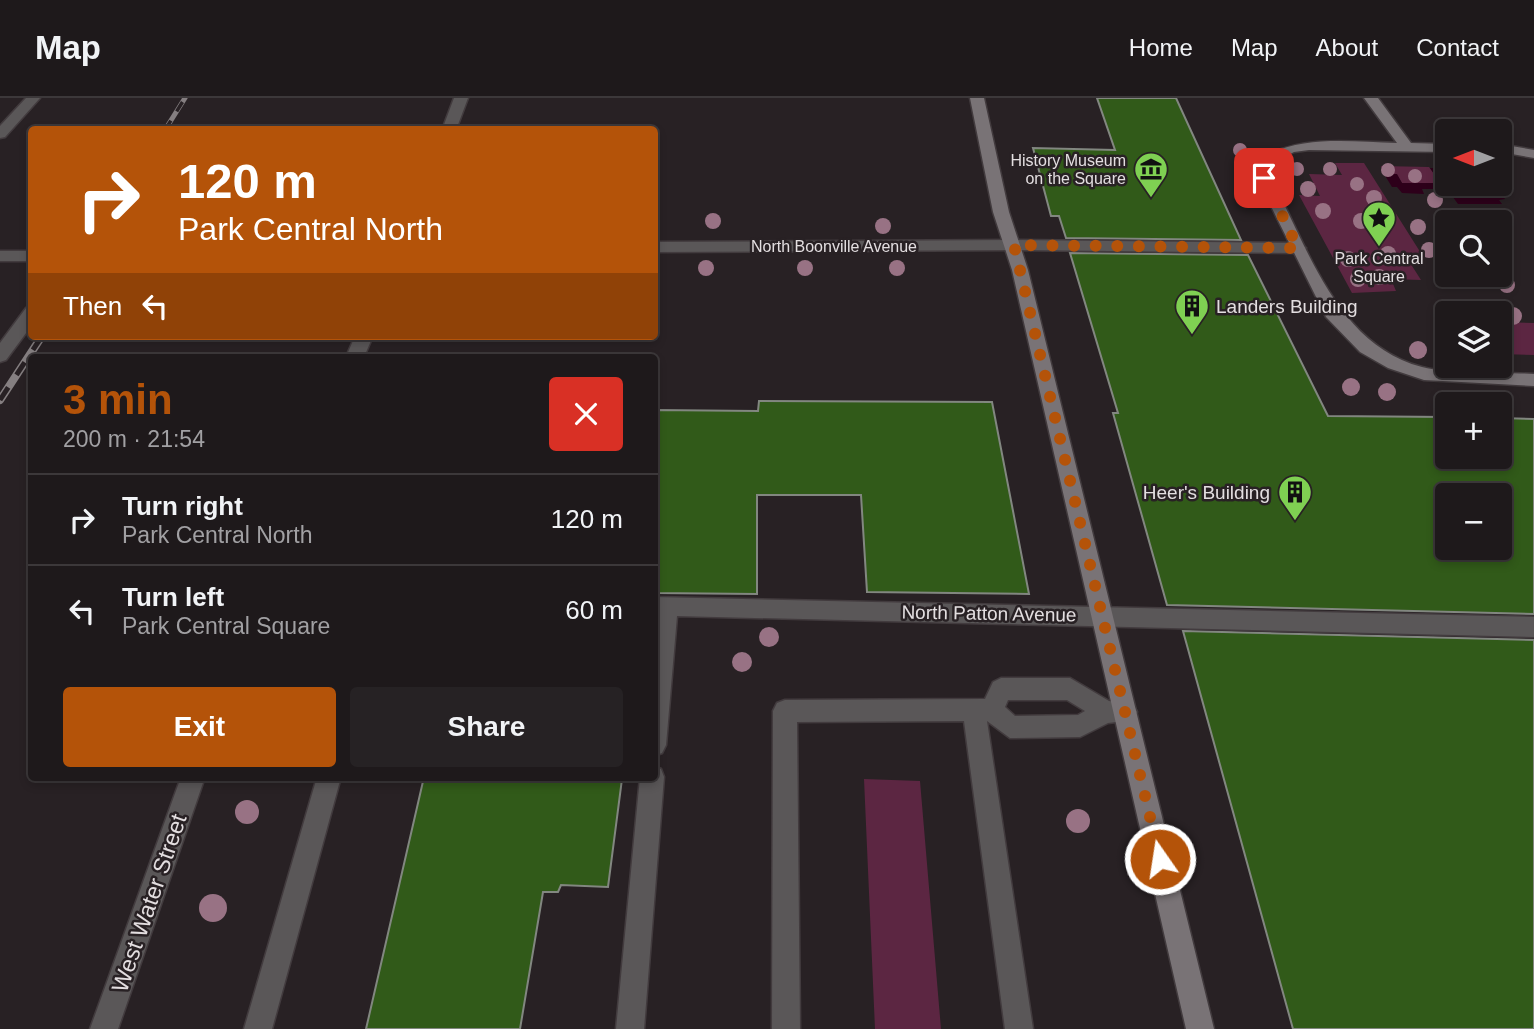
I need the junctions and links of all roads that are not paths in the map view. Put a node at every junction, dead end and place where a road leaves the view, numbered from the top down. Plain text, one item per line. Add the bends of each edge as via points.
1 (33, 98) edge
2 (461, 98) edge
3 (977, 98) edge
4 (1371, 98) edge
5 (450, 126) edge
6 (0, 134) edge
7 (1407, 147) junction
8 (1435, 148) edge
9 (1512, 150) edge
10 (1534, 154) edge
11 (1014, 245) junction
12 (658, 247) edge
13 (1298, 248) junction
14 (0, 256) edge
15 (28, 256) edge
16 (28, 318) edge
17 (0, 356) edge
18 (1534, 380) edge
19 (661, 606) edge
20 (1102, 616) junction
21 (1534, 626) edge
22 (658, 666) edge
23 (983, 710) junction
24 (1116, 712) junction
25 (192, 781) edge
26 (328, 781) edge
27 (652, 781) edge
28 (104, 1029) edge
29 (258, 1029) edge
30 (630, 1029) edge
31 (786, 1029) edge
32 (1019, 1029) edge
33 (1200, 1029) edge

1 - 6 street
2 - 5 street
3 - 11 street via 1001,212
4 - 7 street
7 - 8 street
7 - 13 street via 1309,146 1291,148 1270,159 1264,171 1266,186
9 - 10 street
11 - 12 street, North Boonville Avenue
11 - 13 street, North Boonville Avenue
11 - 20 street
13 - 18 street via 1335,317 1353,338 1380,356 1424,374
14 - 15 street
16 - 17 street
19 - 20 street, North Patton Avenue
19 - 22 street
20 - 21 street, North Patton Avenue
20 - 24 street
23 - 24 street via 1010,727 1080,726
23 - 24 street via 1001,689 1070,689
23 - 31 street via 785,710
23 - 32 street
24 - 33 street
25 - 28 street, West Water Street
26 - 29 street
27 - 30 street

